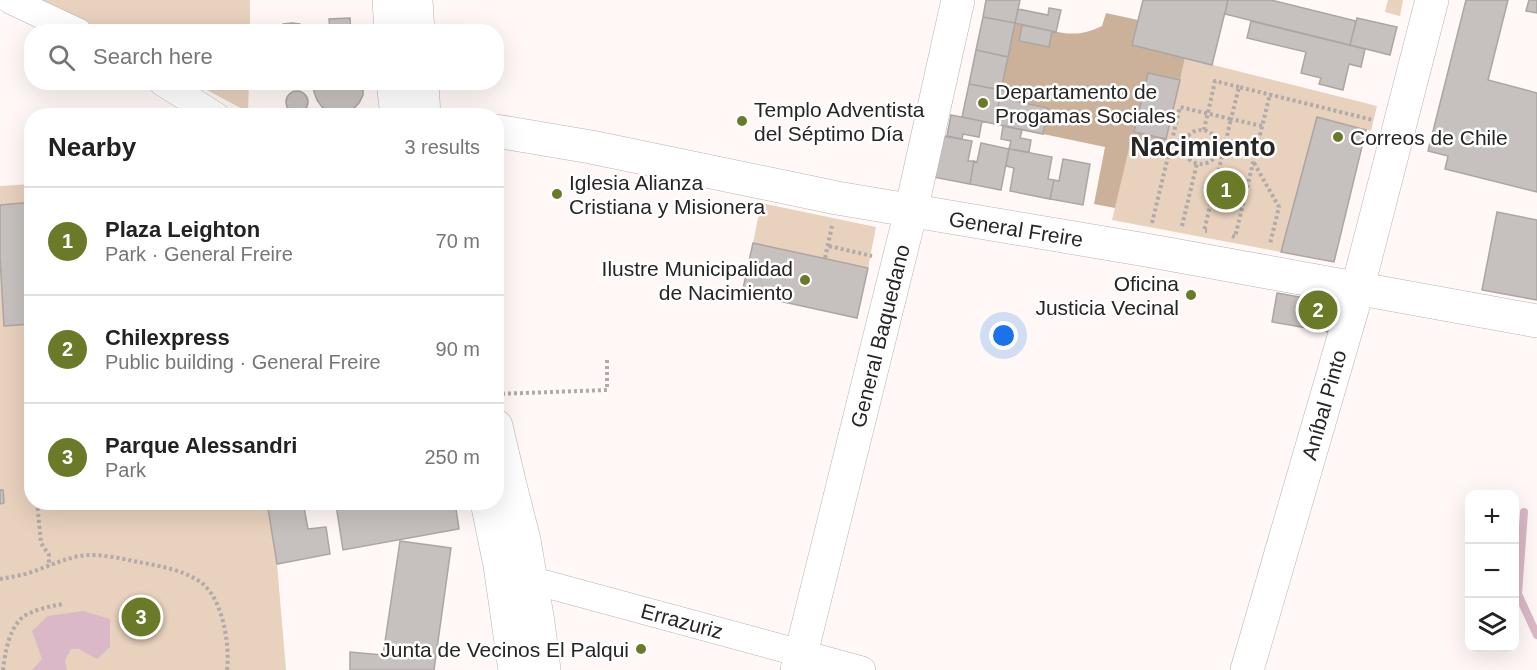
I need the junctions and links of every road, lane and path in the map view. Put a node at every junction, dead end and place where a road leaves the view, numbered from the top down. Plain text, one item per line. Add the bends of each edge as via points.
1 (10, 0) edge
2 (389, 0) edge
3 (416, 0) edge
4 (958, 0) edge
5 (1432, 0) edge
6 (61, 24) edge
7 (390, 24) edge
8 (418, 24) edge
9 (1239, 87) junction
10 (175, 90) edge
11 (394, 90) edge
12 (422, 90) edge
13 (1270, 94) junction
14 (203, 108) edge
15 (396, 108) edge
16 (424, 108) edge
17 (1208, 113) junction
18 (1231, 119) junction
19 (1262, 126) junction
20 (1398, 126) junction
21 (1203, 130) junction
22 (504, 132) edge
23 (1172, 141) junction
24 (1184, 144) junction
25 (1217, 152) junction
26 (1223, 153) junction
27 (1197, 163) junction
28 (1254, 163) junction
29 (837, 198) junction
30 (911, 211) junction
31 (1182, 226) dead end
32 (1215, 232) dead end
33 (1225, 235) dead end
34 (829, 246) junction
35 (1146, 250) junction
36 (825, 258) dead end
37 (898, 262) junction
38 (1263, 271) junction
39 (1357, 288) junction
40 (1537, 321) edge
41 (607, 359) dead end
42 (504, 394) edge
43 (504, 459) edge
44 (38, 510) edge
45 (489, 510) edge
46 (49, 566) junction
47 (0, 579) edge
48 (516, 582) junction
49 (64, 604) dead end
50 (799, 661) edge
51 (3, 670) edge
52 (227, 670) edge
53 (515, 670) edge
54 (544, 670) edge
55 (862, 670) edge
56 (1247, 670) edge

1 - 6 street
2 - 7 main road
3 - 8 main road
4 - 30 main road, General Baquedano
5 - 20 main road, Aníbal Pinto
9 - 13 path
9 - 17 path via 1215,81
9 - 18 path
10 - 14 street
11 - 15 main road
12 - 16 main road
13 - 19 path
13 - 20 path
17 - 18 path
17 - 21 path
17 - 23 path via 1180,106
18 - 19 path
18 - 26 path
19 - 28 path
20 - 39 main road, Aníbal Pinto
21 - 24 path via 1190,133
21 - 25 path via 1218,141
22 - 29 main road, General Freire
23 - 24 path
23 - 35 path
24 - 27 path via 1186,156
25 - 26 path
25 - 27 path via 1209,163
26 - 32 path via 1204,231
27 - 31 path
28 - 33 path via 1236,237
28 - 38 path via 1279,207
29 - 30 main road, General Freire
29 - 34 path
30 - 35 main road, General Freire
30 - 37 main road, General Baquedano
34 - 36 path
34 - 37 path
35 - 38 main road, General Freire
37 - 50 main road, General Baquedano
38 - 39 main road, General Freire
39 - 40 main road, General Freire
39 - 56 main road, Aníbal Pinto
41 - 42 path via 607,390
43 - 48 main road via 524,540
44 - 46 path via 41,543 49,555
45 - 48 main road via 500,565
46 - 47 path
46 - 52 path via 81,556 106,556 159,566 204,585 215,599 224,623
48 - 50 street, Errazuriz
48 - 53 main road
48 - 54 main road
49 - 51 path via 24,617 13,630
50 - 55 street, Errazuriz

